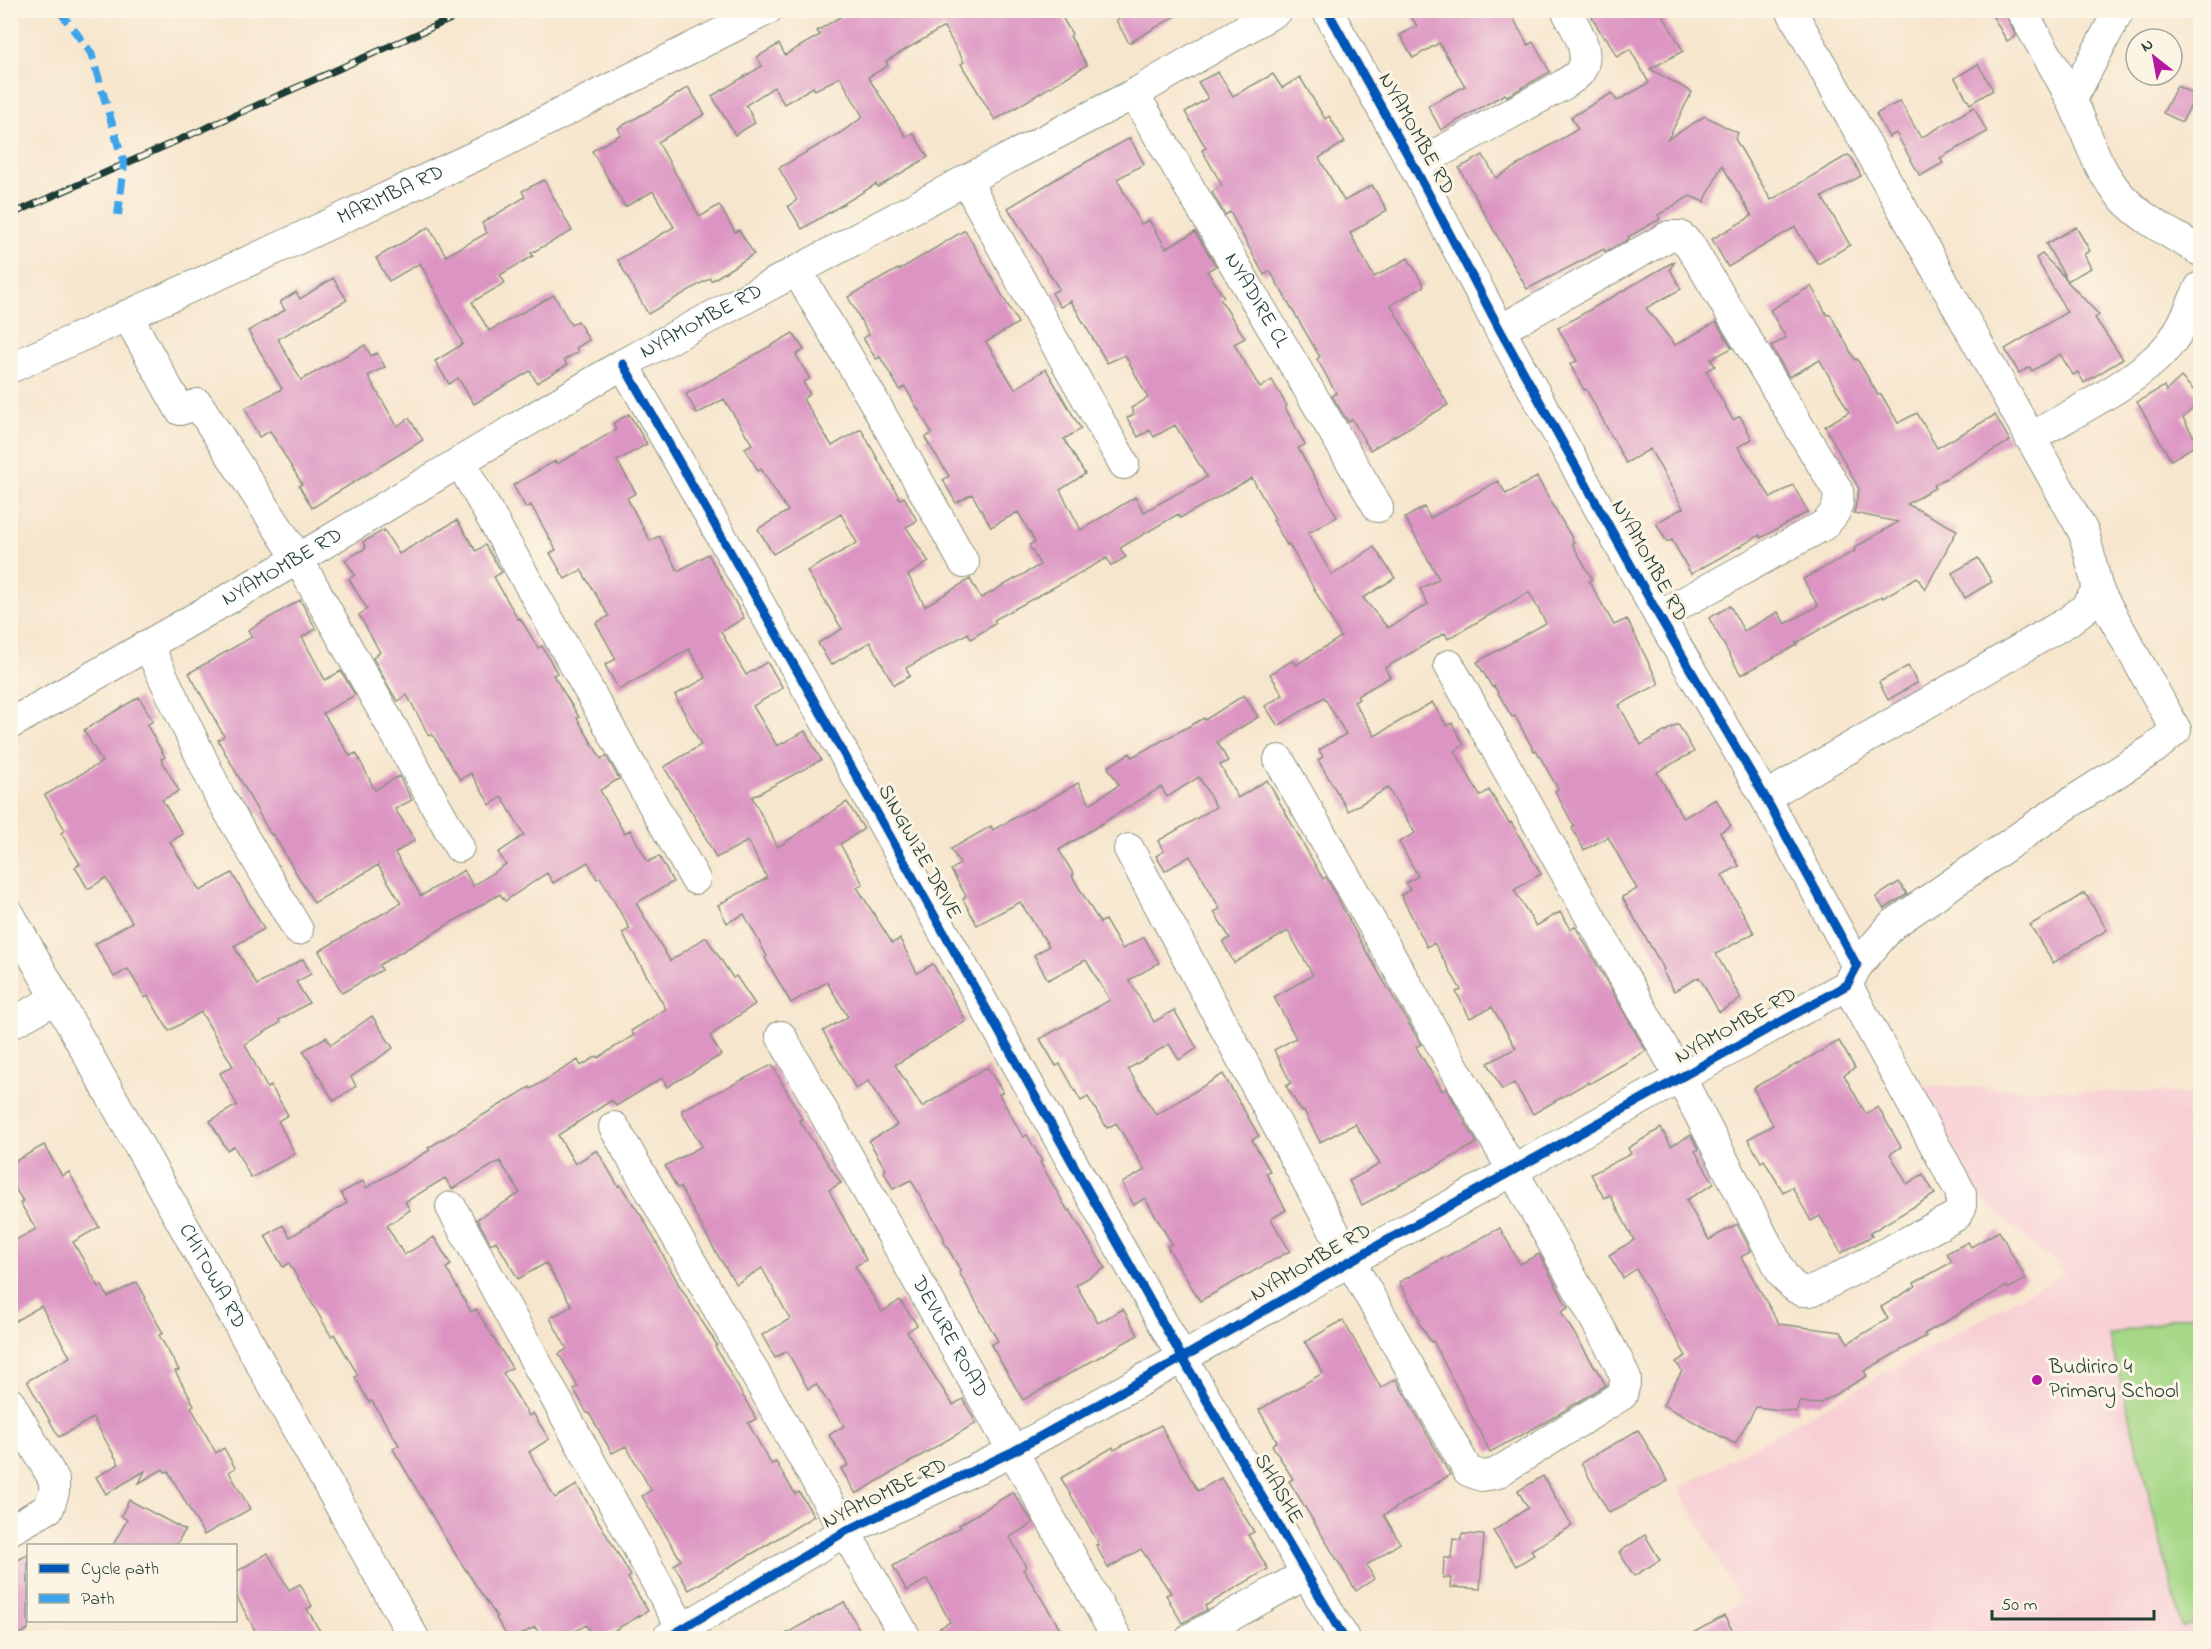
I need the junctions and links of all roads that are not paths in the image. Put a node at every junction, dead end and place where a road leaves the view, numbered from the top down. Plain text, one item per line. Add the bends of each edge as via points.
1 (767, 10) edge
2 (1278, 10) edge
3 (1327, 10) edge
4 (1566, 10) edge
5 (1791, 10) edge
6 (2021, 10) edge
7 (2119, 10) edge
8 (1134, 94) junction
9 (2072, 99) junction
10 (1414, 166) junction
11 (966, 180) junction
12 (2200, 251) edge
13 (797, 271) junction
14 (2200, 287) edge
15 (127, 315) junction
16 (1500, 330) junction
17 (623, 364) junction
18 (10, 368) edge
19 (2030, 438) junction
20 (460, 462) junction
21 (1124, 464) dead end
22 (1377, 507) dead end
23 (298, 559) junction
24 (964, 563) dead end
25 (2098, 590) junction
26 (1659, 616) junction
27 (148, 645) junction
28 (1449, 665) dead end
29 (10, 724) edge
30 (1279, 760) dead end
31 (1765, 796) junction
32 (459, 847) dead end
33 (1129, 849) dead end
34 (695, 879) dead end
35 (10, 915) edge
36 (298, 930) dead end
37 (1852, 976) junction
38 (56, 999) junction
39 (10, 1024) edge
40 (781, 1036) dead end
41 (1680, 1077) junction
42 (614, 1127) dead end
43 (1513, 1171) junction
44 (451, 1207) dead end
45 (1350, 1261) junction
46 (1182, 1358) junction
47 (10, 1404) edge
48 (1014, 1451) junction
49 (10, 1530) edge
50 (846, 1532) junction
51 (1306, 1574) junction
52 (679, 1636) edge
53 (414, 1638) edge
54 (906, 1638) edge
55 (1117, 1638) edge
56 (1191, 1638) edge
57 (1344, 1638) edge

1 - 15 street, MARIMBA RD via 486,151
2 - 8 street, NYAMOMBE RD
3 - 10 street, NYAMOMBE RD
4 - 10 street via 1581,39 1585,57 1578,73 1563,85
5 - 19 street
6 - 9 street
7 - 9 street
8 - 11 street, NYAMOMBE RD
8 - 22 street, NYADIRE CL
9 - 12 street via 2101,169 2122,197 2147,218
10 - 16 street, NYAMOMBE RD
11 - 13 street, NYAMOMBE RD
11 - 21 street
13 - 17 street, NYAMOMBE RD
13 - 24 street
14 - 19 street via 2173,340 2156,358 2132,378
15 - 18 street, MARIMBA RD
15 - 23 street via 180,410 198,404
16 - 26 street, NYAMOMBE RD
16 - 26 street via 1669,236 1680,236 1689,244 1838,491 1840,504 1824,525
17 - 20 street, NYAMOMBE RD
17 - 46 street, SINGWIZE DRIVE
19 - 25 street via 2084,533
20 - 23 street, NYAMOMBE RD
20 - 34 street
23 - 27 street, NYAMOMBE RD
23 - 32 street
25 - 31 street via 2084,609 2067,622
25 - 37 street via 2176,730 1892,925
26 - 31 street, NYAMOMBE RD
27 - 29 street, NYAMOMBE RD
27 - 36 street via 219,795
28 - 41 street
30 - 43 street
31 - 37 street, NYAMOMBE RD
33 - 45 street
35 - 38 street, CHITOWA RD
37 - 41 street, NYAMOMBE RD
37 - 41 street via 1961,1193 1961,1208 1956,1216 1810,1293 1802,1292 1783,1275
38 - 39 street
38 - 53 street, CHITOWA RD
40 - 48 street, DEVURE ROAD
41 - 43 street, NYAMOMBE RD
42 - 50 street
43 - 45 street, NYAMOMBE RD
43 - 45 street via 1626,1379 1622,1395 1495,1474 1482,1476 1468,1471
44 - 52 street
45 - 46 street, NYAMOMBE RD
46 - 48 street, NYAMOMBE RD
46 - 51 street, SHASHE
47 - 49 street via 54,1479 49,1508
48 - 50 street, NYAMOMBE RD
48 - 55 street, DEVURE ROAD
50 - 52 street, NYAMOMBE RD
50 - 54 street
51 - 56 street
51 - 57 street, SHASHE

